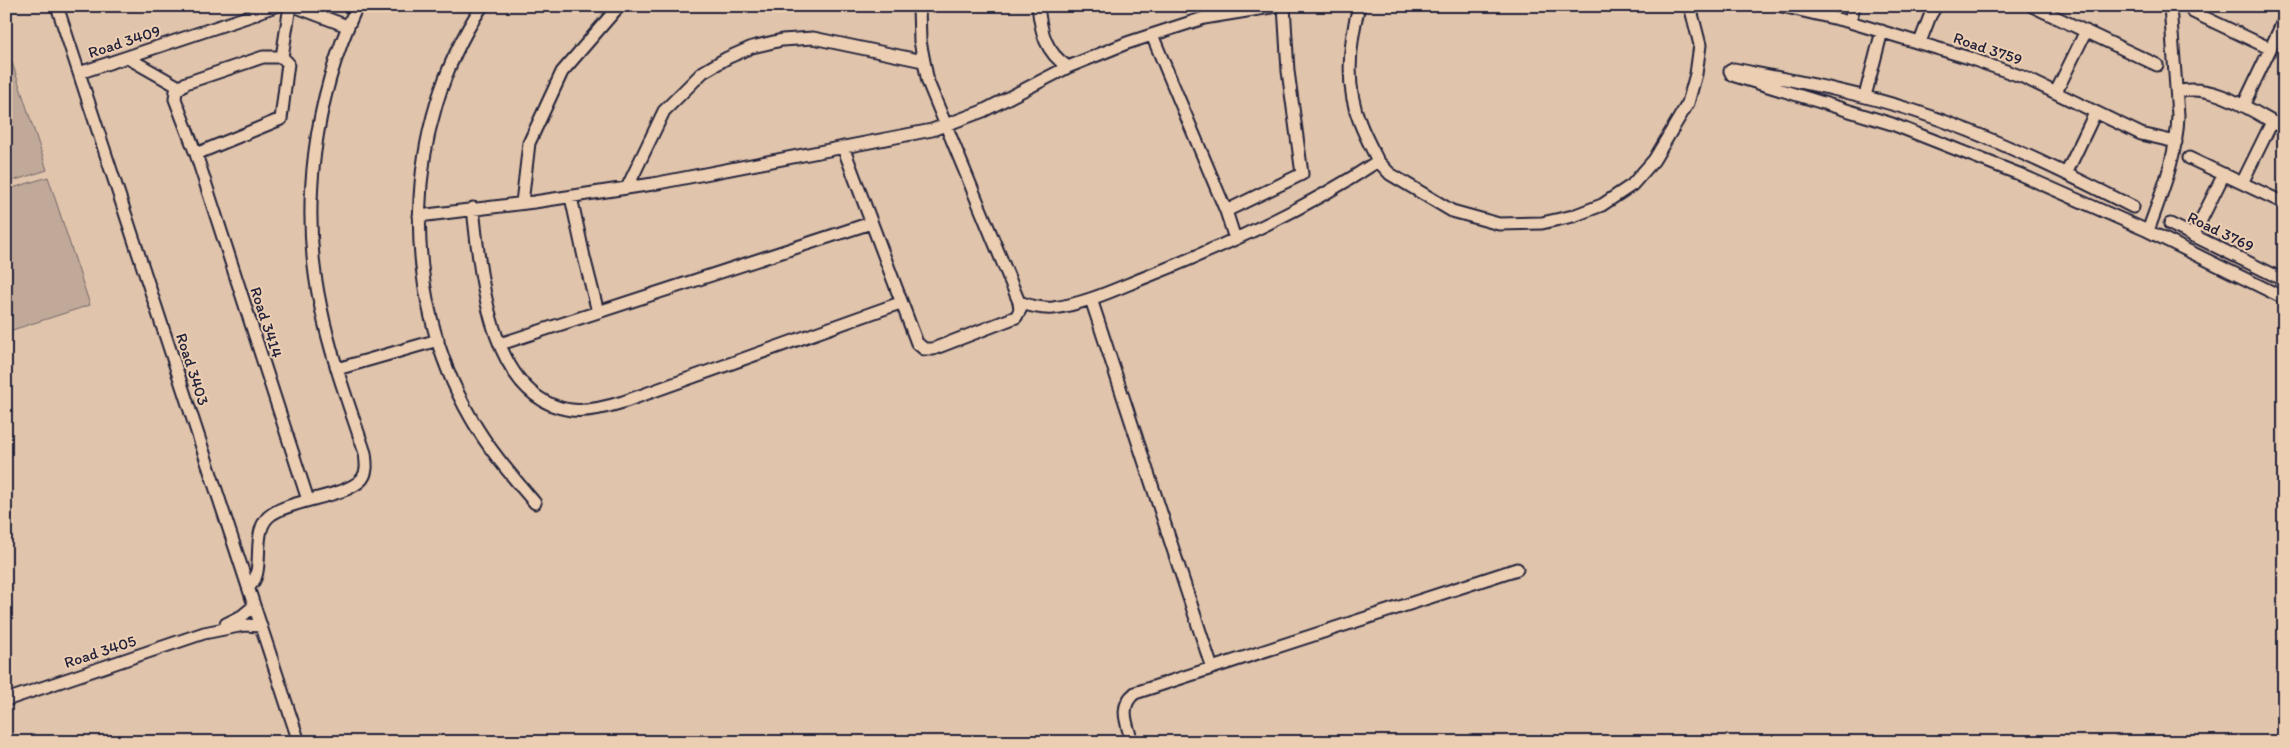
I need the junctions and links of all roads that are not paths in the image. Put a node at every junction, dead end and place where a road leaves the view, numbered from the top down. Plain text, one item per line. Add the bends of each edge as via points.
1 (57, 6) edge
2 (276, 6) edge
3 (290, 6) edge
4 (294, 6) edge
5 (357, 6) edge
6 (482, 6) edge
7 (619, 6) edge
8 (919, 6) edge
9 (1038, 6) edge
10 (1277, 6) edge
11 (1284, 6) edge
12 (1359, 6) edge
13 (1690, 6) edge
14 (1782, 6) edge
15 (1854, 6) edge
16 (1936, 6) edge
17 (2032, 6) edge
18 (2170, 6) edge
19 (258, 9) edge
20 (2193, 12) dead end
21 (2284, 20) edge
22 (1850, 22) junction
23 (348, 26) junction
24 (1882, 31) junction
25 (2086, 31) junction
26 (1152, 35) junction
27 (1920, 42) junction
28 (2269, 48) junction
29 (282, 57) junction
30 (128, 58) junction
31 (923, 61) junction
32 (2157, 65) dead end
33 (1068, 67) junction
34 (79, 73) junction
35 (179, 87) junction
36 (2056, 92) junction
37 (2177, 92) junction
38 (1865, 96) junction
39 (2243, 106) junction
40 (2095, 112) junction
41 (2272, 122) junction
42 (946, 126) junction
43 (2284, 128) edge
44 (2176, 142) junction
45 (843, 148) junction
46 (196, 154) junction
47 (2189, 158) dead end
48 (1378, 162) junction
49 (2066, 174) junction
50 (2224, 174) junction
51 (2242, 183) junction
52 (627, 188) junction
53 (572, 196) junction
54 (522, 203) junction
55 (2284, 203) edge
56 (2133, 207) dead end
57 (473, 208) junction
58 (1226, 211) junction
59 (419, 216) junction
60 (871, 222) junction
61 (2170, 224) dead end
62 (2148, 231) junction
63 (2194, 236) junction
64 (1235, 239) junction
65 (2284, 280) edge
66 (2284, 298) edge
67 (1091, 299) junction
68 (1019, 302) junction
69 (900, 303) junction
70 (598, 312) junction
71 (438, 340) junction
72 (500, 344) junction
73 (337, 369) junction
74 (308, 500) junction
75 (535, 503) dead end
76 (1517, 569) dead end
77 (248, 587) junction
78 (254, 606) junction
79 (261, 626) junction
80 (204, 634) junction
81 (1212, 668) junction
82 (6, 700) edge
83 (299, 742) edge
84 (1132, 742) edge

1 - 34 street, Road 3403
2 - 19 street, Road 3409
3 - 29 street
4 - 23 street
5 - 23 street
6 - 59 street via 453,58 436,102 424,148
7 - 54 street via 562,72 529,143
8 - 31 street
9 - 33 street via 1045,42 1058,60
10 - 26 street via 1219,14
11 - 58 street via 1288,71 1302,174
12 - 48 street via 1351,36 1350,80 1359,122
13 - 48 street via 1700,45 1688,103 1654,160 1632,185 1602,205 1542,223 1499,224 1452,211 1390,174
14 - 22 street, Road 3759
15 - 22 street
16 - 27 street
17 - 25 street
18 - 37 street
19 - 30 street, Road 3409
20 - 28 street
21 - 28 street
22 - 24 street, Road 3759
23 - 73 street via 330,77 319,126 312,184 312,246 320,307
24 - 27 street, Road 3759
24 - 38 street
25 - 32 street
25 - 36 street
26 - 33 street
26 - 58 street
27 - 36 street, Road 3759 via 2023,77
28 - 39 street
29 - 35 street via 262,57
29 - 46 street via 288,63 281,119
30 - 34 street, Road 3409
30 - 35 street
31 - 42 street
31 - 52 street via 813,38 782,40 752,47 726,58 703,72 664,112
33 - 42 street via 983,111
34 - 77 street, Road 3403
35 - 46 street, Road 3414 via 175,99
36 - 40 street, Road 3759
37 - 39 street via 2205,90
37 - 44 street
38 - 49 street via 1950,123
38 - 62 street via 1734,69 1730,71 1732,75 1892,124 2019,174
39 - 41 street
40 - 44 street, Road 3759 via 2141,134
40 - 49 street
41 - 43 street
41 - 51 street
42 - 45 street
42 - 68 street
44 - 62 street via 2168,179
45 - 52 street
45 - 60 street
46 - 74 street, Road 3414
47 - 50 street
48 - 64 street via 1348,182
49 - 56 street
50 - 51 street
50 - 63 street
51 - 55 street
52 - 53 street
53 - 54 street
53 - 70 street
54 - 57 street
57 - 59 street
57 - 72 street via 483,289
58 - 64 street
59 - 71 street via 424,282
60 - 69 street
60 - 70 street
61 - 63 street, Road 3769
62 - 66 street
63 - 65 street, Road 3769
64 - 67 street
67 - 68 street via 1051,308
67 - 81 street
68 - 69 street via 1020,310 1013,319 928,350 914,340
69 - 72 street via 623,402 593,409 563,408 537,396 516,375
70 - 72 street
71 - 73 street
71 - 75 street via 454,385 479,431
73 - 74 street via 367,468 362,479 349,487
74 - 77 street via 273,513 264,522 255,579
76 - 81 street
77 - 78 street, Road 3403
78 - 79 street, Road 3403
78 - 80 street, Road 3405 via 242,616
79 - 80 street, Road 3405 via 244,625
79 - 83 street, Road 3403
80 - 82 street, Road 3405
81 - 84 street via 1129,698 1124,714

